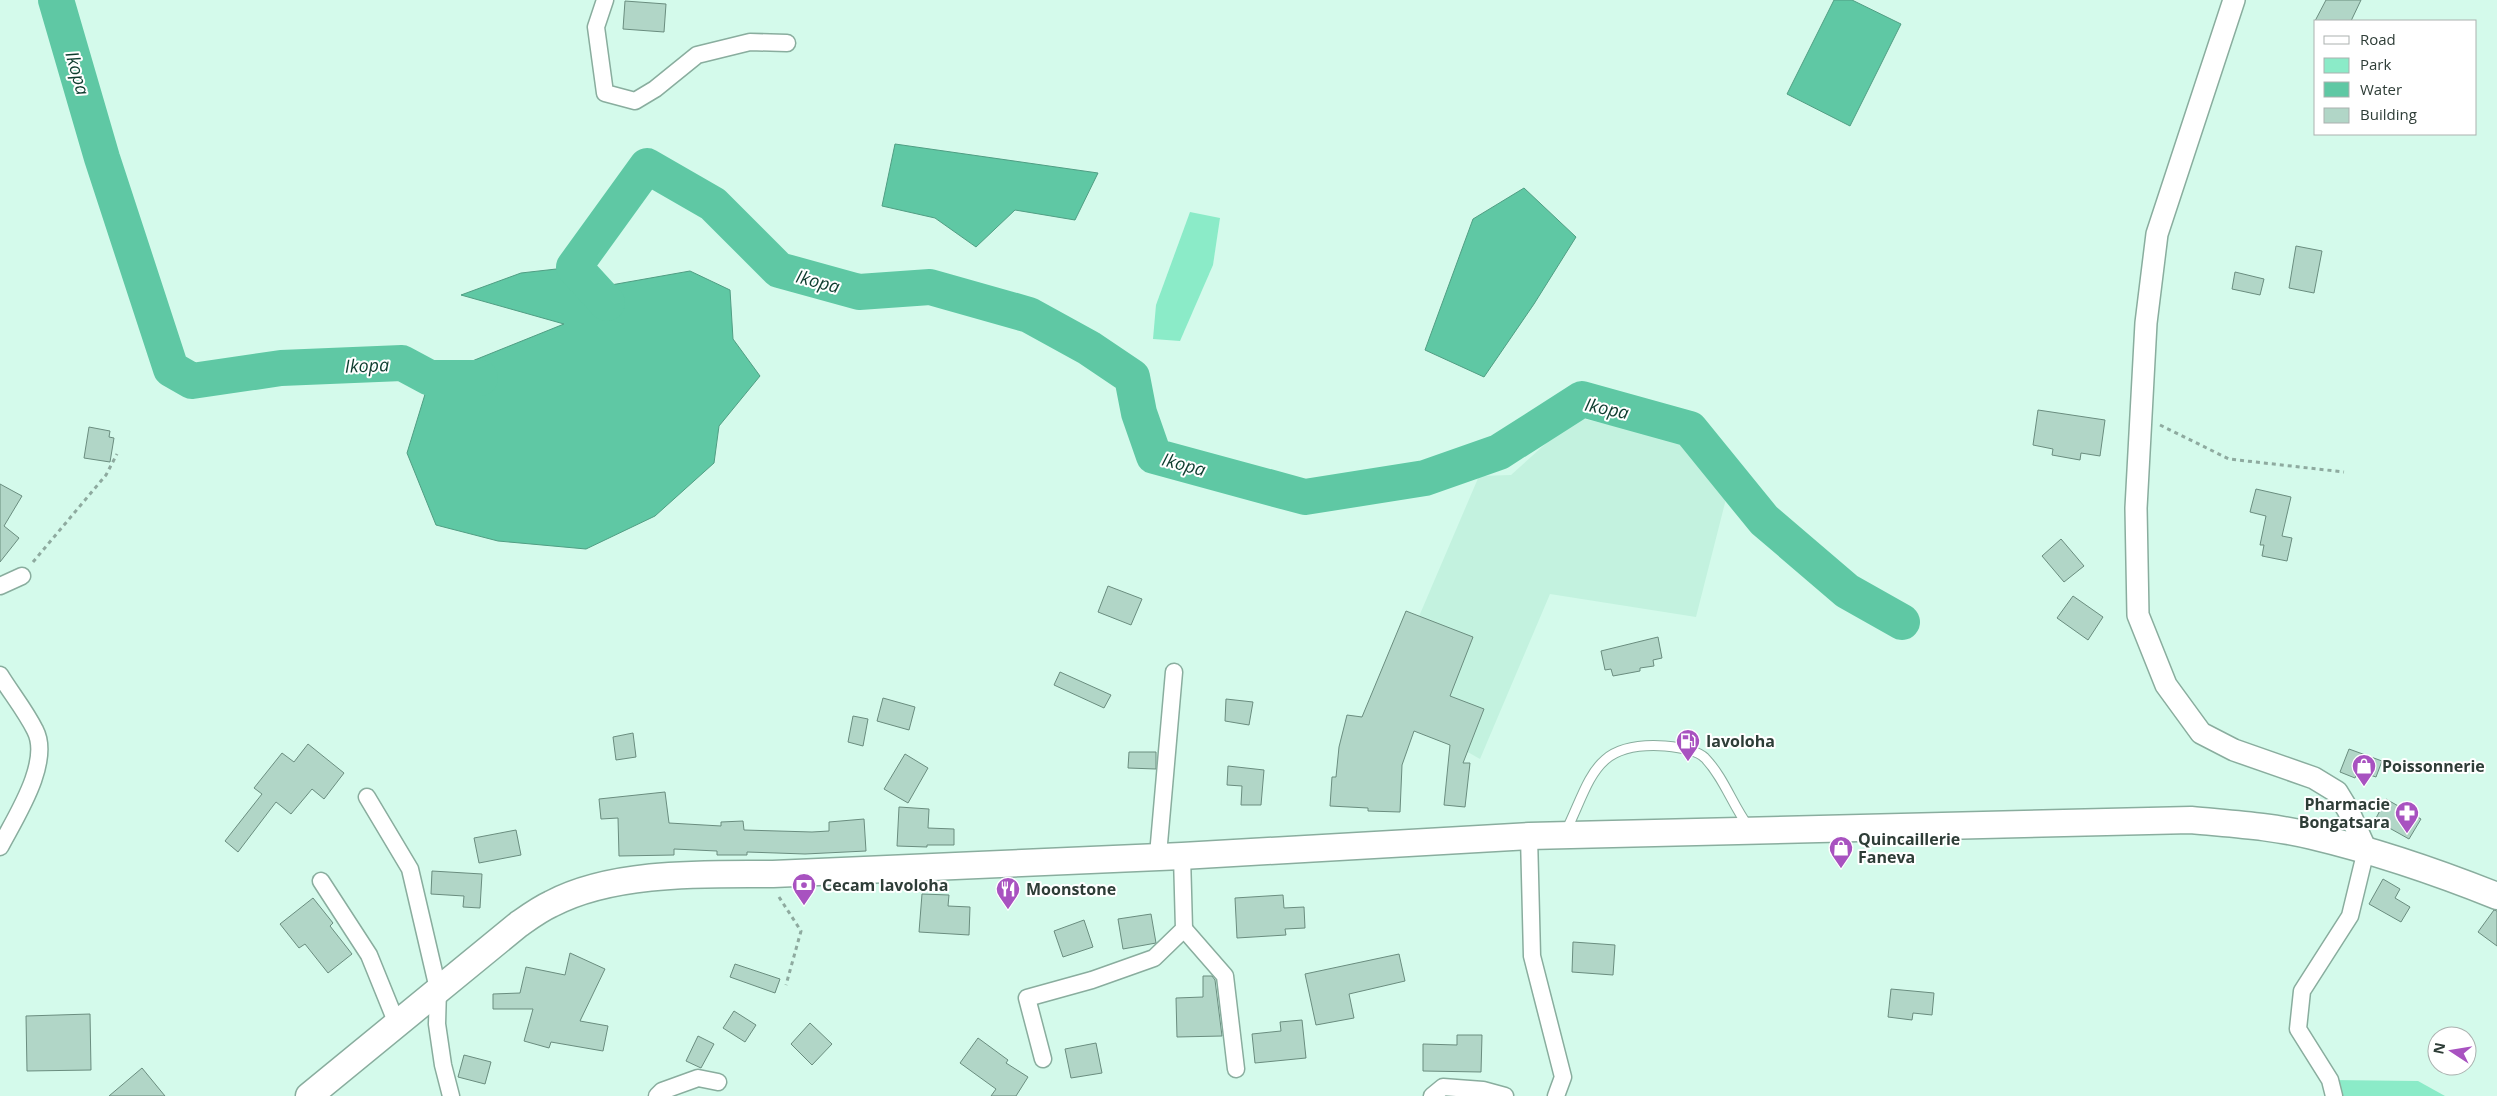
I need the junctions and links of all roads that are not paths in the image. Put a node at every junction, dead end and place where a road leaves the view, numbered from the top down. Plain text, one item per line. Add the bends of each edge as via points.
1 (605, 0) edge
2 (2234, 0) edge
3 (787, 43) dead end
4 (22, 576) road end
5 (0, 586) edge
6 (1174, 672) dead end
7 (0, 675) edge
8 (366, 797) dead end
9 (1751, 830) junction
10 (1563, 835) junction
11 (1529, 836) junction
12 (0, 847) edge
13 (2366, 850) junction
14 (1170, 856) junction
15 (321, 881) dead end
16 (2497, 896) edge
17 (1184, 929) junction
18 (438, 989) junction
19 (397, 1024) junction
20 (1043, 1059) dead end
21 (1236, 1069) dead end
22 (718, 1082) dead end
23 (309, 1096) edge
24 (451, 1096) edge
25 (657, 1096) edge
26 (1432, 1096) edge
27 (1505, 1096) edge
28 (1556, 1096) edge
29 (2334, 1096) edge

1 - 3 street via 596,27 605,92 635,102 697,55 750,42
2 - 13 street via 2157,234 2146,323 2136,508 2138,615 2166,685 2201,733 2234,750 2314,778 2337,792
4 - 5 street
6 - 14 street
7 - 12 street via 36,731 40,752 32,784
8 - 18 street via 410,869
9 - 10 main road
9 - 10 lane via 1738,813 1717,771 1703,756 1674,747 1640,744 1612,752 1589,778
9 - 13 main road via 2191,820 2282,830
10 - 11 main road
11 - 14 main road
11 - 28 street via 1532,956 1563,1077
13 - 16 main road
13 - 29 street via 2350,916 2302,991 2298,1029 2330,1080
14 - 17 street
14 - 18 main road via 637,879 552,903 519,924
15 - 19 street via 369,956
17 - 20 street via 1154,958 1027,998
17 - 21 street via 1226,976
18 - 19 main road
18 - 24 street via 437,1024
19 - 23 main road
22 - 25 street via 698,1078 662,1091
26 - 27 street via 1444,1088 1483,1090

